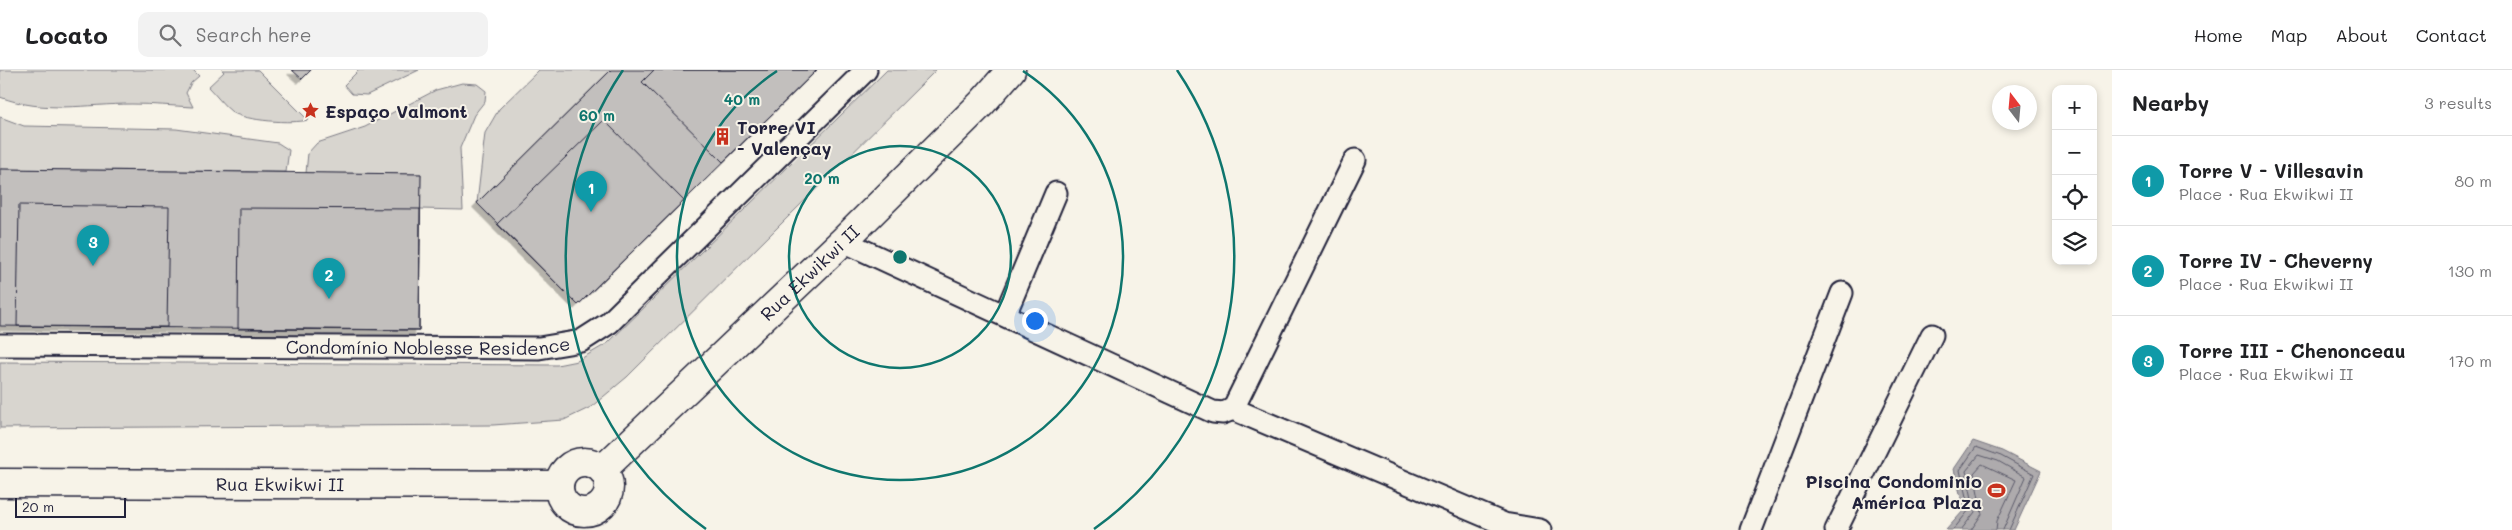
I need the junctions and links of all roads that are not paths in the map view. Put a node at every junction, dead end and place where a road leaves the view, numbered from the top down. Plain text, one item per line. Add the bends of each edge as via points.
1 (866, 70) edge
2 (1011, 70) edge
3 (1355, 160) dead end
4 (1056, 193) dead end
5 (843, 241) junction
6 (1842, 293) dead end
7 (1005, 315) junction
8 (1932, 335) dead end
9 (0, 345) edge
10 (1233, 408) junction
11 (603, 470) junction
12 (0, 483) edge
13 (559, 485) junction
14 (593, 520) edge
15 (1540, 530) edge
16 (1751, 530) edge
17 (1836, 530) edge

1 - 9 lane, Condomínio Noblesse Residence via 609,323 580,341 539,348
2 - 5 street, Rua Ekwikwi II via 982,104
3 - 10 lane
4 - 7 lane
5 - 7 lane
5 - 11 street, Rua Ekwikwi II
6 - 16 lane
7 - 10 lane via 1213,412 1223,413
8 - 17 lane
10 - 15 lane via 1504,524
11 - 13 street via 588,462 572,464 565,470
11 - 14 street via 609,493
12 - 13 street, Rua Ekwikwi II
13 - 14 street via 563,501

